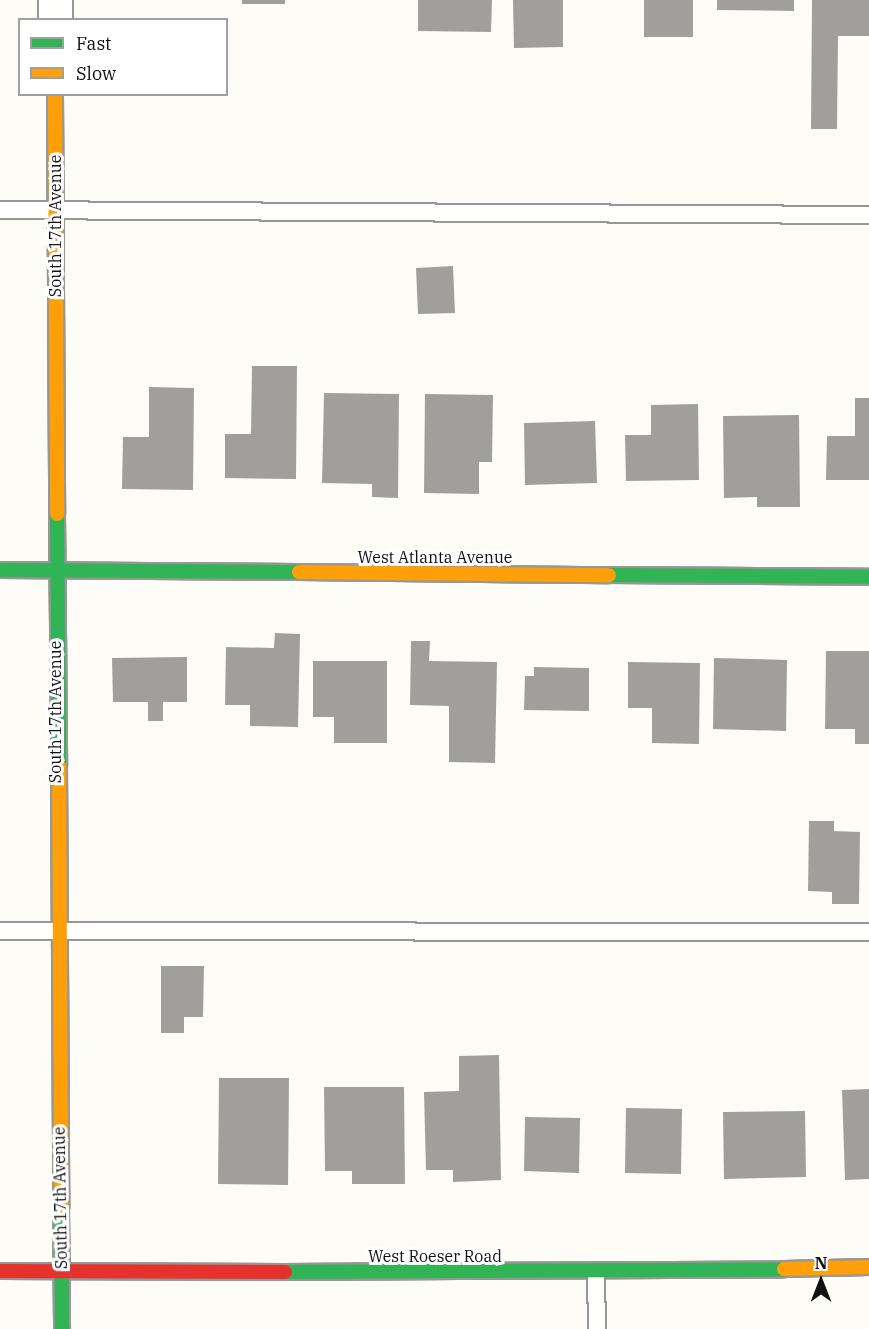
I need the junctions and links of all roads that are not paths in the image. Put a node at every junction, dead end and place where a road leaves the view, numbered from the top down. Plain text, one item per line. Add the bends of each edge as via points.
1 (55, 0) edge
2 (55, 18) edge
3 (55, 96) edge
4 (0, 210) edge
5 (55, 211) junction
6 (869, 215) edge
7 (0, 570) edge
8 (55, 571) junction
9 (869, 577) edge
10 (57, 930) junction
11 (0, 931) edge
12 (869, 932) edge
13 (869, 1268) edge
14 (61, 1270) junction
15 (0, 1271) edge
16 (596, 1273) junction
17 (62, 1329) edge
18 (597, 1329) edge

1 - 2 street
3 - 5 street, South 17th Avenue
4 - 5 lane
5 - 6 lane
5 - 8 street, South 17th Avenue
7 - 8 street, West Atlanta Avenue
8 - 9 street, West Atlanta Avenue
8 - 10 street, South 17th Avenue
10 - 11 lane
10 - 12 lane
10 - 14 street, South 17th Avenue
13 - 16 street, West Roeser Road
14 - 15 street, West Roeser Road
14 - 16 street, West Roeser Road
14 - 17 street, South 17th Avenue
16 - 18 lane

